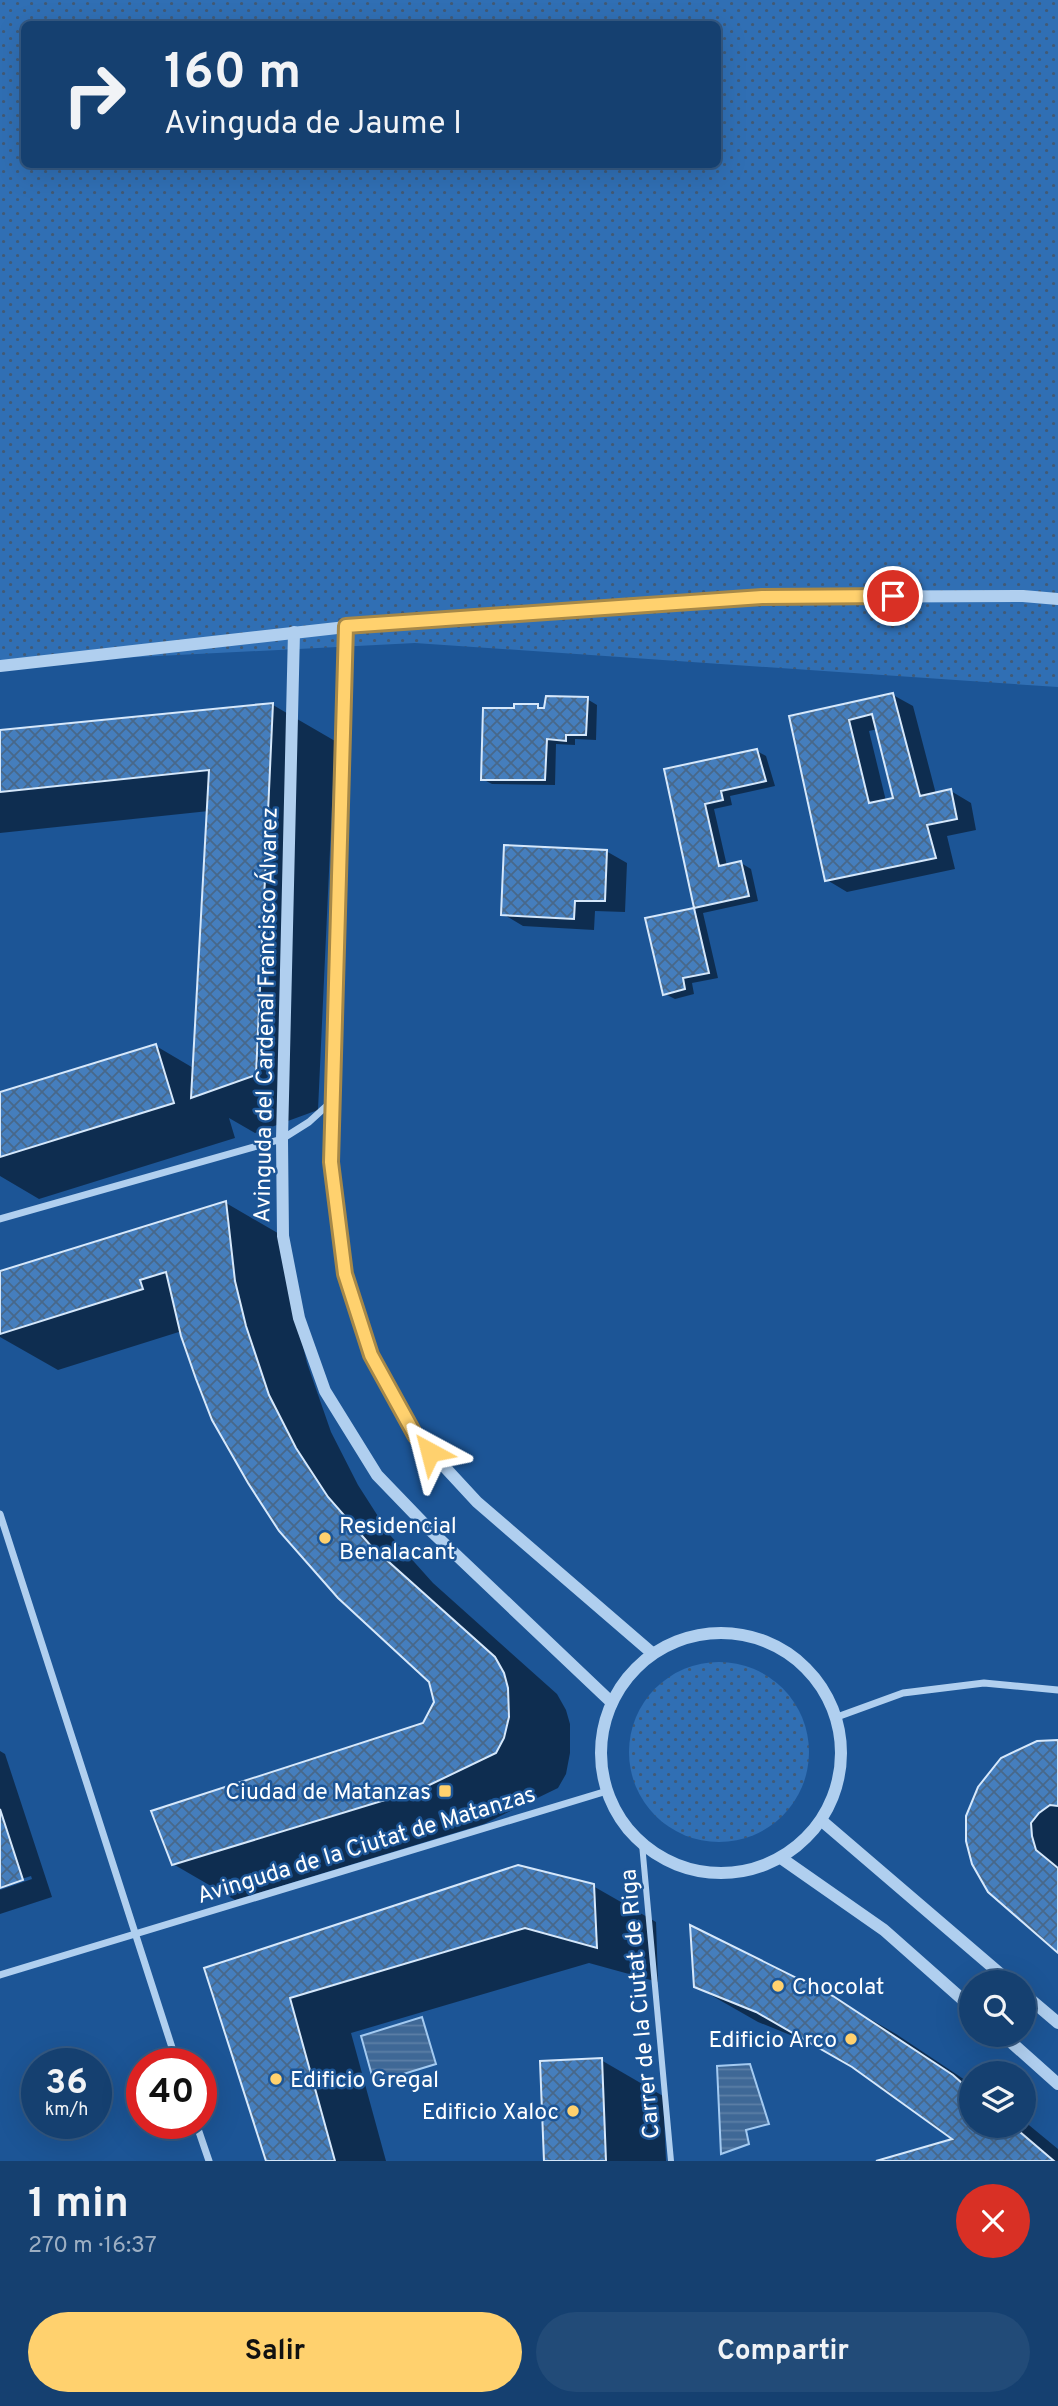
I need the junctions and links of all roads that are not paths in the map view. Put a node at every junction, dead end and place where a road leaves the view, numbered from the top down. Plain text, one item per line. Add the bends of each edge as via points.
1 (1058, 599) edge
2 (346, 626) junction
3 (294, 632) junction
4 (0, 666) edge
5 (332, 1101) junction
6 (282, 1139) junction
7 (0, 1219) edge
8 (0, 1514) edge
9 (652, 1653) junction
10 (1058, 1690) edge
11 (609, 1700) junction
12 (837, 1717) junction
13 (607, 1791) junction
14 (822, 1821) junction
15 (642, 1844) junction
16 (781, 1858) junction
17 (135, 1933) junction
18 (996, 1970) edge
19 (0, 1975) edge
20 (959, 1996) edge
21 (1036, 2004) edge
22 (1058, 2023) edge
23 (1016, 2047) edge
24 (172, 2048) edge
25 (1058, 2084) edge
26 (202, 2139) edge
27 (209, 2161) edge
28 (671, 2161) edge

1 - 2 street via 762,597
2 - 3 street
2 - 5 street
3 - 4 street
3 - 6 street, Avinguda del Cardenal Francisco Álvarez
5 - 6 street
5 - 9 street via 331,1162 345,1274 371,1355 415,1435 477,1503
6 - 7 street
6 - 11 street, Avinguda del Cardenal Francisco Álvarez via 283,1236 299,1318 325,1391 377,1475
8 - 17 street
9 - 11 street
9 - 12 street via 679,1639 717,1632 752,1636 785,1650 812,1673
10 - 12 street via 984,1683 903,1693
11 - 13 street via 601,1755
12 - 14 street via 842,1763
13 - 15 street via 618,1815
13 - 17 street, Avinguda de la Ciutat de Matanzas
14 - 16 street
14 - 18 street
15 - 16 street via 679,1866 718,1873 751,1870
15 - 28 street, Carrer de la Ciutat de Riga
16 - 20 street via 884,1930
17 - 19 street, Avinguda de la Ciutat de Matanzas
17 - 24 street
21 - 22 street
23 - 25 street
26 - 27 street

